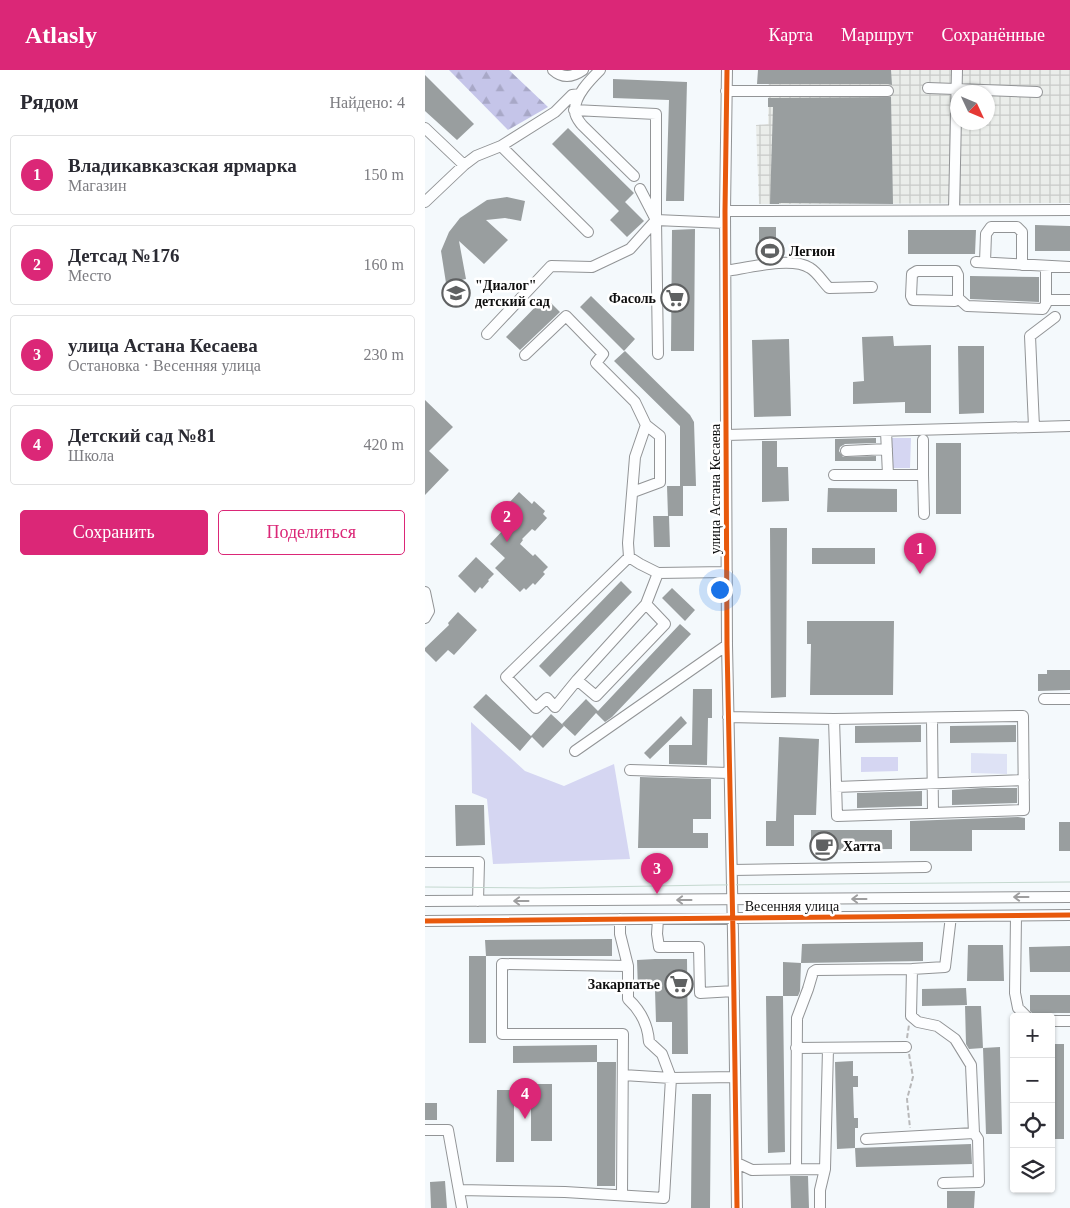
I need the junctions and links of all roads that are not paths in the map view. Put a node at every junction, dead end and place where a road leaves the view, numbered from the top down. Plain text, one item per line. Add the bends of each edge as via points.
1 (553, 70) edge
2 (583, 70) edge
3 (600, 70) edge
4 (727, 70) edge
5 (957, 70) edge
6 (956, 85) edge
7 (928, 88) dead end
8 (950, 89) edge
9 (888, 90) dead end
10 (995, 90) edge
11 (726, 91) junction
12 (1037, 92) dead end
13 (580, 94) junction
14 (574, 110) junction
15 (425, 128) edge
16 (955, 130) edge
17 (501, 146) junction
18 (464, 165) junction
19 (634, 176) dead end
20 (640, 189) dead end
21 (425, 202) edge
22 (954, 210) junction
23 (1070, 210) edge
24 (725, 211) junction
25 (656, 220) junction
26 (725, 223) junction
27 (588, 232) dead end
28 (1022, 265) junction
29 (1046, 266) junction
30 (1070, 268) edge
31 (725, 271) junction
32 (872, 287) dead end
33 (958, 298) junction
34 (1045, 300) junction
35 (1070, 300) edge
36 (1055, 317) dead end
37 (487, 334) dead end
38 (658, 354) dead end
39 (525, 355) dead end
40 (646, 425) junction
41 (1070, 426) edge
42 (1034, 427) junction
43 (887, 431) junction
44 (726, 435) junction
45 (923, 440) dead end
46 (887, 449) junction
47 (846, 451) dead end
48 (834, 475) dead end
49 (888, 475) junction
50 (923, 476) junction
51 (633, 492) junction
52 (925, 514) dead end
53 (629, 557) junction
54 (658, 572) junction
55 (727, 572) junction
56 (425, 592) edge
57 (645, 604) junction
58 (425, 618) edge
59 (727, 646) junction
60 (577, 680) junction
61 (1044, 699) dead end
62 (1070, 699) edge
63 (729, 717) junction
64 (933, 718) junction
65 (834, 719) junction
66 (575, 751) dead end
67 (630, 770) dead end
68 (729, 773) junction
69 (1024, 780) junction
70 (933, 783) junction
71 (836, 786) junction
72 (933, 813) junction
73 (425, 862) edge
74 (927, 867) dead end
75 (732, 870) junction
76 (1070, 897) edge
77 (733, 900) junction
78 (478, 901) junction
79 (425, 902) edge
80 (1070, 915) edge
81 (951, 916) junction
82 (1015, 916) junction
83 (733, 918) junction
84 (620, 919) junction
85 (658, 919) junction
86 (425, 921) edge
87 (628, 966) junction
88 (912, 969) junction
89 (734, 991) junction
90 (1023, 1013) edge
91 (1055, 1021) edge
92 (1070, 1021) edge
93 (906, 1047) road end
94 (796, 1048) junction
95 (828, 1048) junction
96 (623, 1075) junction
97 (735, 1077) junction
98 (671, 1078) junction
99 (425, 1130) edge
100 (973, 1133) junction
101 (866, 1139) dead end
102 (737, 1163) junction
103 (796, 1169) junction
104 (825, 1169) junction
105 (943, 1183) dead end
106 (459, 1190) junction
107 (622, 1195) junction
108 (462, 1208) edge
109 (737, 1208) edge
110 (820, 1208) edge

1 - 2 street via 572,76
3 - 13 street
4 - 11 street, улица Астана Кесаева
5 - 6 street
7 - 8 street
9 - 11 street
10 - 12 street
11 - 24 street, улица Астана Кесаева
13 - 14 street
13 - 17 street via 572,95 555,112
14 - 19 street via 582,125
14 - 25 street via 656,114
15 - 18 street
16 - 22 street
17 - 18 street via 476,156
17 - 27 street
18 - 21 street
20 - 25 street
22 - 23 street
22 - 24 street
24 - 26 street, улица Астана Кесаева
25 - 26 street
25 - 37 street via 630,249 592,267 551,266
25 - 38 street
26 - 31 street, улица Астана Кесаева
28 - 28 street via 1022,232 1017,227 991,226 986,234 981,262
28 - 29 street
29 - 30 street
29 - 34 street
31 - 32 street via 784,263 802,264 813,269 829,288
31 - 44 street, улица Астана Кесаева
33 - 33 street via 956,271 917,271 912,274 913,300 955,301
33 - 34 street via 967,306 1043,309
34 - 35 street
36 - 42 street via 1030,336
39 - 40 street via 566,316 603,354 596,363 635,402
40 - 51 street via 635,458
40 - 51 street via 659,436 660,482
41 - 42 street
42 - 43 street
43 - 44 street
43 - 46 street
44 - 55 street, улица Астана Кесаева
45 - 50 street
46 - 47 street
46 - 49 street
48 - 49 street
49 - 50 street
50 - 52 street
51 - 53 street
53 - 54 street
53 - 60 street via 506,677 536,708 547,698 555,707
54 - 55 street
54 - 57 street
55 - 59 street, улица Астана Кесаева
56 - 58 street via 429,611
57 - 60 street
57 - 60 street via 665,624 596,696
59 - 63 street, улица Астана Кесаева
59 - 66 street
61 - 62 street
63 - 65 street
63 - 68 street, улица Астана Кесаева
64 - 65 street
64 - 69 street via 1023,716
64 - 70 street
65 - 71 street
67 - 68 street
68 - 75 street, улица Астана Кесаева
69 - 70 street
69 - 72 street via 1024,810
70 - 71 street
70 - 72 street
71 - 72 street via 837,816
73 - 78 street via 479,862
74 - 75 street
75 - 77 street, улица Астана Кесаева
76 -> 77 street, Весенняя улица
77 -> 78 street, Весенняя улица
77 - 83 street, улица Астана Кесаева
78 - 79 street, Весенняя улица
80 - 82 street, Весенняя улица
81 - 82 street, Весенняя улица
81 - 83 street, Весенняя улица
81 - 88 street via 945,967
82 - 90 street via 1015,993 1018,1008
83 - 85 street, Весенняя улица
83 - 89 street, улица Астана Кесаева
84 - 85 street, Весенняя улица
84 - 86 street, Весенняя улица
84 - 87 street via 620,934
85 - 89 street via 659,947 699,947 700,993
87 - 96 street via 502,964 503,1034 623,1034
87 - 98 street via 628,999 638,1008 648,1030 649,1042 663,1054
88 - 94 street via 813,972 797,1018
88 - 100 street via 911,1016 918,1022 937,1026 955,1039 971,1065
89 - 97 street, улица Астана Кесаева
91 - 92 street
93 - 95 street
94 - 95 street
94 - 103 street
95 - 104 street
96 - 98 street
96 - 107 street
97 - 98 street
97 - 102 street, улица Астана Кесаева
98 - 107 street via 664,1198
99 - 106 street via 448,1130
100 - 101 street
100 - 105 street via 978,1139 979,1182
102 - 103 street via 752,1170
102 - 109 street, улица Астана Кесаева
103 - 104 street
104 - 110 street
106 - 107 street
106 - 108 street

